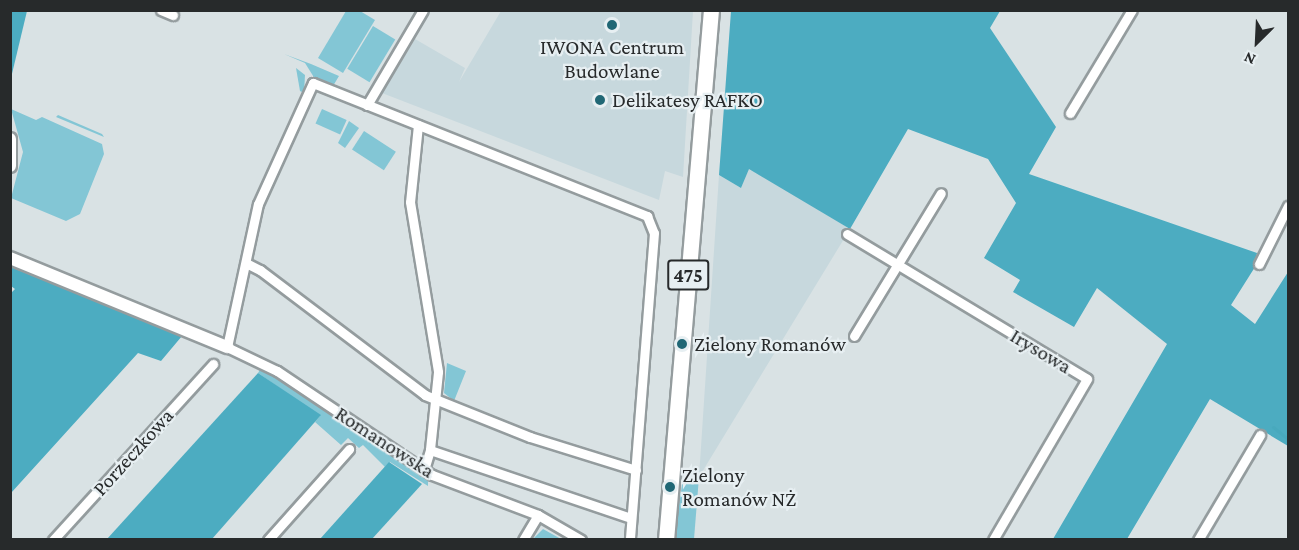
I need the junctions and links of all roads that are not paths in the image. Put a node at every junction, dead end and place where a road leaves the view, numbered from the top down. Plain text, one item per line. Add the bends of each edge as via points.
1 (161, 10) edge
2 (423, 10) edge
3 (711, 10) edge
4 (1132, 10) edge
5 (172, 15) dead end
6 (368, 105) junction
7 (1071, 113) dead end
8 (418, 125) junction
9 (10, 139) edge
10 (10, 166) edge
11 (940, 193) dead end
12 (1288, 206) edge
13 (847, 234) dead end
14 (10, 258) edge
15 (246, 263) junction
16 (898, 264) junction
17 (1259, 264) dead end
18 (854, 336) dead end
19 (227, 347) junction
20 (213, 364) dead end
21 (437, 399) junction
22 (1260, 435) dead end
23 (349, 449) dead end
24 (430, 450) junction
25 (424, 470) junction
26 (636, 470) junction
27 (538, 515) junction
28 (632, 518) junction
29 (53, 540) edge
30 (268, 540) edge
31 (523, 540) edge
32 (581, 540) edge
33 (630, 540) edge
34 (666, 540) edge
35 (993, 540) edge
36 (1198, 540) edge

1 - 5 street
2 - 6 street
3 - 34 main road, 475
4 - 7 street
6 - 8 street
6 - 15 street via 313,83 258,204
8 - 21 street via 410,202 438,372
8 - 26 street via 443,131 639,210 649,219 654,233
9 - 10 street
11 - 16 street
12 - 17 street
13 - 16 street, Irysowa
14 - 19 street, Romanowska
15 - 19 street
15 - 21 street
16 - 18 street
16 - 35 street, Irysowa via 1087,379
19 - 25 street, Romanowska via 274,369
20 - 29 street, Porzeczkowa
21 - 24 street
21 - 26 street via 530,437
22 - 36 street
23 - 30 street
24 - 25 street
24 - 28 street
25 - 27 street, Romanowska
26 - 28 street
27 - 31 street
27 - 32 street, Romanowska
28 - 33 street

